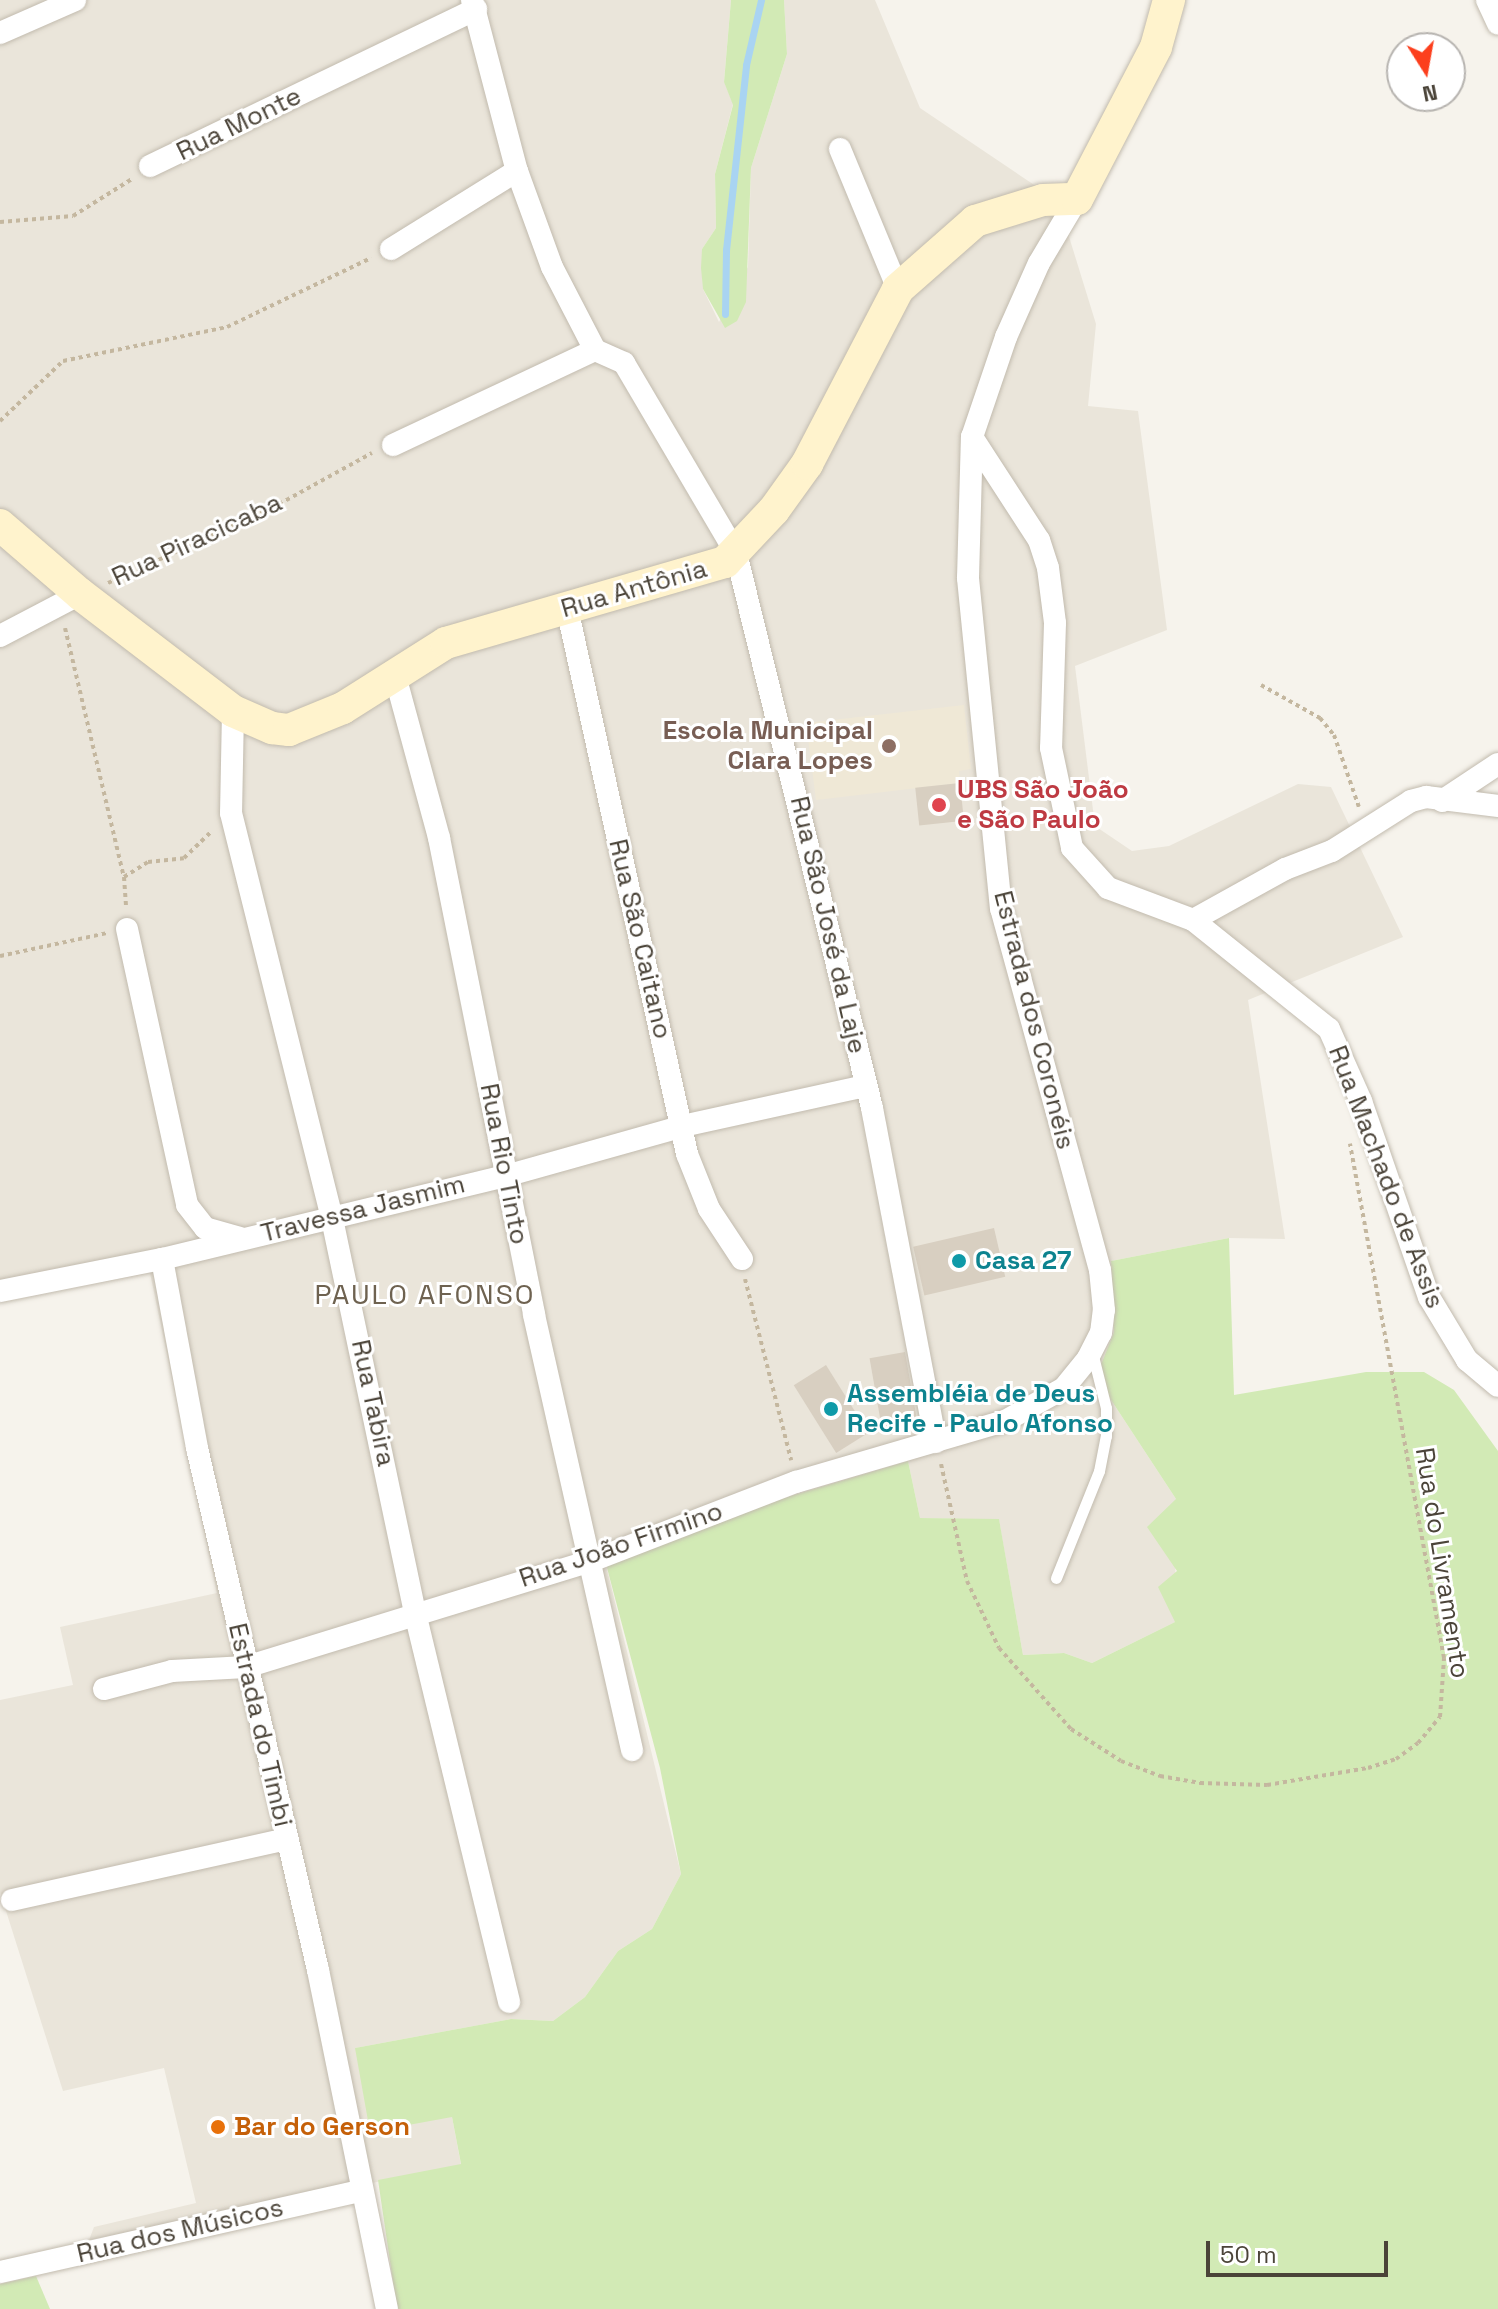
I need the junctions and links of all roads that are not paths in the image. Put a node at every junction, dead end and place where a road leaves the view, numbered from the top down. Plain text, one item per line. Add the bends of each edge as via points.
1 (75, 0) edge
2 (1169, 0) edge
3 (1487, 0) edge
4 (474, 4) edge
5 (1498, 24) edge
6 (0, 33) edge
7 (840, 149) dead end
8 (150, 166) road end
9 (517, 171) junction
10 (1077, 199) junction
11 (391, 249) road end
12 (898, 289) junction
13 (595, 350) junction
14 (972, 437) junction
15 (393, 445) road end
16 (0, 525) edge
17 (736, 553) junction
18 (69, 600) junction
19 (567, 608) junction
20 (0, 636) edge
21 (394, 672) junction
22 (233, 711) junction
23 (1498, 764) edge
24 (1442, 801) junction
25 (1498, 806) edge
26 (1193, 920) junction
27 (127, 929) road end
28 (865, 1086) junction
29 (683, 1126) junction
30 (509, 1175) junction
31 (331, 1214) junction
32 (241, 1238) junction
33 (162, 1259) junction
34 (742, 1259) road end
35 (0, 1291) edge
36 (1096, 1342) junction
37 (1498, 1386) edge
38 (936, 1442) junction
39 (591, 1561) junction
40 (1056, 1578) dead end
41 (416, 1617) junction
42 (246, 1667) junction
43 (104, 1689) dead end
44 (632, 1750) dead end
45 (287, 1839) junction
46 (12, 1900) dead end
47 (509, 2002) dead end
48 (360, 2191) junction
49 (0, 2272) edge
50 (387, 2309) edge

1 - 6 street
2 - 10 street via 1156,47
3 - 5 street
4 - 8 street, Rua Monte
4 - 9 street
7 - 12 street
9 - 11 street
9 - 13 street via 552,267
10 - 12 street, Rua Antônia via 1043,200 975,221
10 - 14 street, Estrada dos Coronéis via 1039,263 1006,337
12 - 17 street, Rua Antônia via 807,464
13 - 15 street
13 - 17 street, Rua São José da Laje via 624,363
14 - 26 street, Rua Machado de Assis via 1039,540 1048,568 1055,623 1051,748 1072,848 1108,888
14 - 36 street, Estrada dos Coronéis via 968,578 1001,909 1096,1251 1104,1310
16 - 18 street, Rua Antônia
17 - 19 street, Rua Antônia via 711,568
17 - 28 street, Rua São José da Laje via 789,753
18 - 20 street
18 - 22 street, Rua Antônia
19 - 21 street, Rua Antônia via 446,643
19 - 29 street, Rua São Caitano
21 - 22 street, Rua Antônia via 343,708 289,730
21 - 30 street, Rua Rio Tinto via 439,838
22 - 31 street, Rua Tabira via 231,813
23 - 24 street
24 - 25 street
24 - 26 street via 1411,801
26 - 37 street, Rua Machado de Assis via 1329,1029 1361,1101 1429,1297 1467,1360
27 - 32 street via 187,1205 205,1228
28 - 29 street, Travessa Jasmim
28 - 38 street, Rua São José da Laje
29 - 30 street, Travessa Jasmim
29 - 34 street, Rua São Caitano via 696,1182
30 - 31 street, Travessa Jasmim
30 - 39 street, Rua Rio Tinto via 534,1315
31 - 32 street, Travessa Jasmim
31 - 41 street, Rua Tabira
32 - 33 street, Travessa Jasmim
33 - 35 street, Travessa Jasmim
33 - 42 street, Estrada do Timbi
36 - 38 street, Rua João Firmino via 1064,1388 1040,1405
36 - 40 lane via 1106,1436 1099,1471
38 - 39 street, Rua João Firmino via 796,1482
39 - 41 street, Rua João Firmino
39 - 44 street, Rua Rio Tinto
41 - 42 street, Rua João Firmino
41 - 47 street, Rua Tabira
42 - 43 street, Rua João Firmino via 172,1671
42 - 45 street, Estrada do Timbi
45 - 46 street
45 - 48 street, Estrada do Timbi
48 - 49 street, Rua dos Músicos
48 - 50 street, Estrada do Timbi

